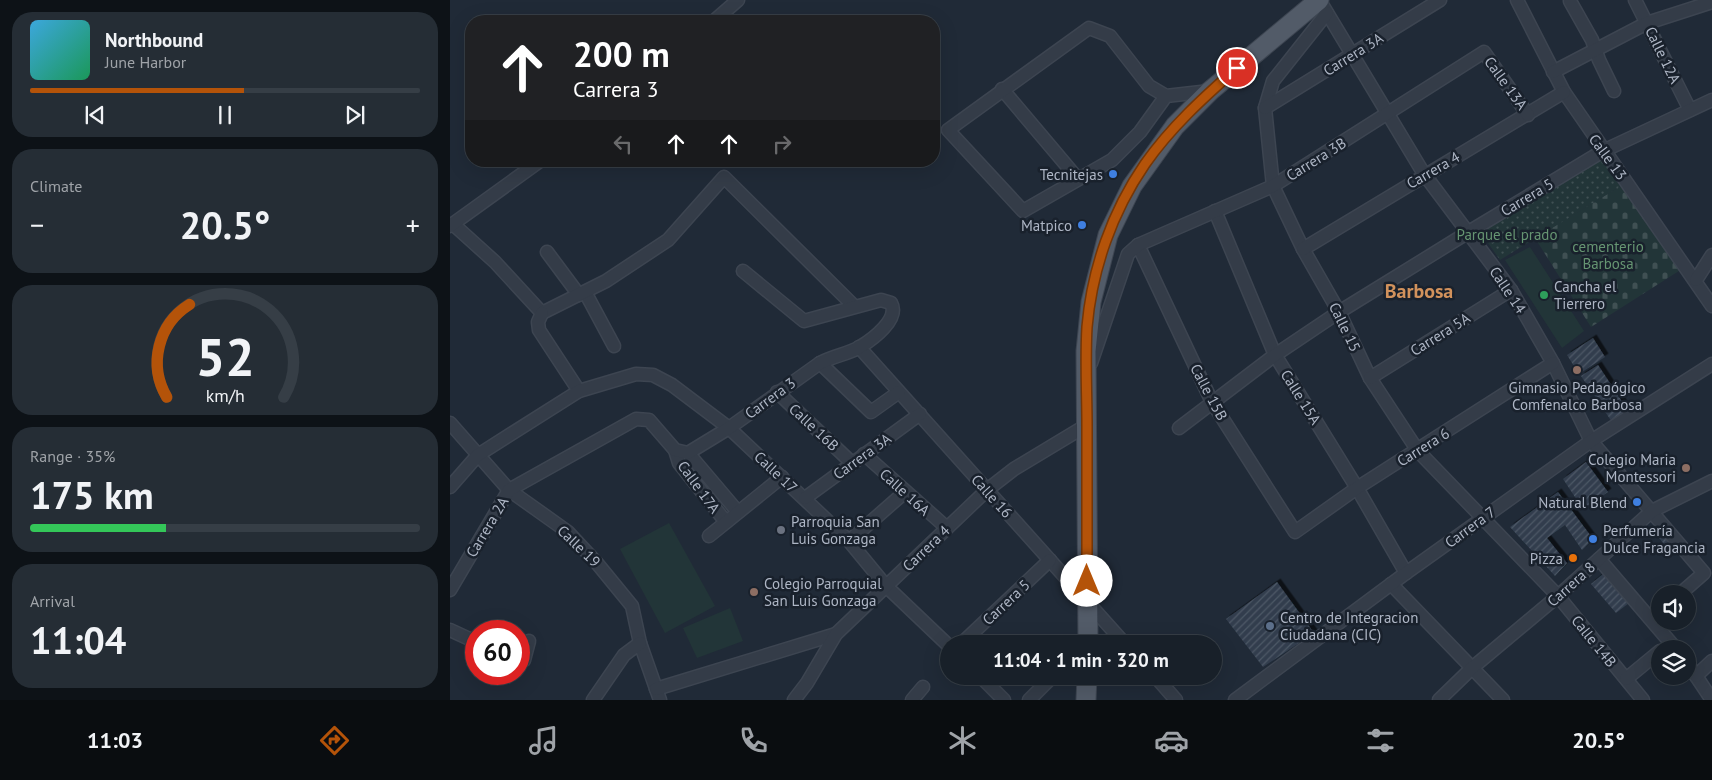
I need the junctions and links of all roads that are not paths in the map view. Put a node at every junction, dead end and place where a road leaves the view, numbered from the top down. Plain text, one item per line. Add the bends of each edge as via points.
1 (738, 0) edge
2 (1440, 0) edge
3 (1517, 0) edge
4 (1635, 0) edge
5 (1570, 1) dead end
6 (1712, 2) edge
7 (1322, 4) edge
8 (721, 15) edge
9 (1647, 22) junction
10 (1596, 50) junction
11 (1484, 52) joint
12 (1351, 55) junction
13 (1553, 72) junction
14 (1002, 89) junction
15 (1210, 91) junction
16 (1614, 91) dead end
17 (1564, 92) junction
18 (1166, 96) junction
19 (1712, 100) edge
20 (1265, 108) junction
21 (1690, 110) junction
22 (1389, 114) junction
23 (1528, 114) junction
24 (1603, 151) junction
25 (532, 167) edge
26 (1424, 174) junction
27 (1078, 179) junction
28 (1274, 186) junction
29 (1215, 211) junction
30 (451, 225) edge
31 (1468, 233) junction
32 (1138, 245) junction
33 (1303, 249) junction
34 (547, 252) dead end
35 (1712, 255) edge
36 (743, 271) dead end
37 (1696, 280) junction
38 (1511, 290) junction
39 (582, 293) junction
40 (854, 306) junction
41 (1712, 306) edge
42 (1339, 312) junction
43 (542, 313) junction
44 (614, 346) dead end
45 (860, 347) junction
46 (1275, 355) junction
47 (820, 363) junction
48 (1553, 363) junction
49 (1712, 364) edge
50 (1086, 376) junction
51 (1370, 378) junction
52 (579, 391) junction
53 (777, 392) junction
54 (899, 392) junction
55 (1212, 402) junction
56 (920, 414) junction
57 (450, 423) edge
58 (1087, 425) junction
59 (729, 428) junction
60 (1179, 428) dead end
61 (1591, 441) junction
62 (1418, 451) junction
63 (682, 452) junction
64 (864, 454) junction
65 (478, 455) junction
66 (852, 463) junction
67 (782, 477) junction
68 (1710, 486) edge
69 (450, 487) edge
70 (1357, 488) junction
71 (509, 490) junction
72 (987, 490) junction
73 (905, 492) junction
74 (805, 498) junction
75 (1652, 511) junction
76 (738, 512) junction
77 (1482, 518) junction
78 (726, 522) junction
79 (947, 528) junction
80 (1295, 532) joint
81 (709, 536) dead end
82 (850, 541) junction
83 (1599, 559) junction
84 (1050, 560) junction
85 (1406, 573) junction
86 (1391, 584) junction
87 (1690, 585) edge
88 (886, 586) junction
89 (450, 590) edge
90 (1558, 596) junction
91 (1087, 601) junction
92 (1651, 611) edge
93 (450, 630) edge
94 (836, 634) junction
95 (971, 635) edge
96 (1088, 635) edge
97 (1117, 635) edge
98 (465, 637) edge
99 (940, 637) edge
100 (640, 644) junction
101 (1651, 659) edge
102 (1712, 660) edge
103 (1472, 668) junction
104 (1696, 676) joint
105 (1626, 680) junction
106 (989, 685) edge
107 (1044, 685) edge
108 (1087, 685) edge
109 (1163, 685) edge
110 (923, 687) dead end
111 (658, 695) edge
112 (594, 700) edge
113 (794, 700) edge
114 (912, 700) edge
115 (1004, 700) edge
116 (1028, 700) edge
117 (1086, 700) edge
118 (1176, 700) edge
119 (1236, 700) edge
120 (1439, 700) edge
121 (1503, 700) edge
122 (1642, 700) edge
123 (1712, 700) edge

1 - 8 street
2 - 12 street, Carrera 3A
3 - 13 street, Calle 13
4 - 9 street, Calle 12A
5 - 10 street
6 - 9 street
7 - 12 street, Calle 14
7 - 15 main road
7 - 20 street via 1273,82
9 - 10 street
9 - 21 street, Calle 12A
10 - 13 street
10 - 16 street
11 - 22 street, Carrera 3B
11 - 23 street, Calle 13A
12 - 20 street, Carrera 3A
12 - 22 street, Calle 14
13 - 17 street, Calle 13
14 - 18 street via 1089,28 1110,36 1149,86
14 - 27 street
14 - 27 street via 948,130 1023,211
15 - 18 street
15 - 50 main road via 1175,126 1145,165 1108,235 1091,302
17 - 23 street, Carrera 4
17 - 24 street, Calle 13
18 - 27 street via 1140,132 1112,160
19 - 21 street, Carrera 5
20 - 28 street, Calle 15
21 - 24 street, Carrera 5
22 - 26 street, Calle 14
22 - 28 street, Carrera 3B
23 - 26 street, Carrera 4
24 - 31 street, Carrera 5
24 - 37 street, Calle 13
25 - 30 street
26 - 31 street, Calle 14
26 - 33 street, Carrera 4
28 - 29 street, Carrera 3B
28 - 33 street, Calle 15
29 - 32 street, Carrera 3B
29 - 46 street, Calle 15A
30 - 43 street via 495,262
31 - 38 street, Calle 14
31 - 42 street, Carrera 5
32 - 50 street via 1128,254
32 - 55 street, Calle 15B
33 - 42 street, Calle 15
34 - 39 street
35 - 37 street
36 - 40 street via 804,321
37 - 41 street, Calle 13
38 - 48 street, Calle 14
38 - 51 street, Carrera 5A
39 - 40 street via 668,240 724,177
39 - 43 street
39 - 44 street
40 - 45 street via 881,300 891,303 894,308 887,324
42 - 46 street, Carrera 5
42 - 51 street, Calle 15
43 - 52 street via 539,330
45 - 47 street, Carrera 3
45 - 54 street, Calle 16
46 - 55 street, Carrera 5
46 - 70 street, Calle 15A
47 - 53 street, Carrera 3
47 - 54 street, Carrera 3A via 871,412
48 - 61 street, Calle 14
48 - 62 street, Carrera 6
49 - 61 street, Carrera 7
50 - 58 main road
51 - 62 street, Calle 15
52 - 59 street, Calle 17 via 636,374 653,375 672,385
52 - 65 street, Calle 17
53 - 59 street, Carrera 3
53 - 66 street, Calle 16B
54 - 56 street, Calle 16
55 - 60 street, Carrera 5
55 - 80 street, Calle 15B
56 - 64 street, Carrera 3A
56 - 72 street, Calle 16
57 - 65 street, Calle 19
58 - 72 street, Carrera 4 via 1014,469
58 - 91 main road
59 - 63 street, Carrera 3
59 - 67 street, Calle 17
61 - 75 street, Calle 14
61 - 77 street, Carrera 7
62 - 70 street, Carrera 6
62 - 77 street, Calle 15
63 - 71 street via 650,420 636,419
63 - 76 street, Calle 17A
63 - 78 street, Calle 17A via 679,463
64 - 66 street, Carrera 3A
64 - 73 street, Calle 16A
65 - 69 street, Calle 17
65 - 71 street, Calle 19
66 - 74 street, Carrera 3A
67 - 74 street, Calle 17
67 - 76 street
68 - 75 street, Carrera 8
70 - 80 street, Carrera 6
70 - 85 street, Calle 15A
71 - 89 street, Carrera 2A
71 - 100 street, Calle 19 via 568,532 596,562 632,606
72 - 79 street, Carrera 4
72 - 84 street, Calle 16
73 - 79 street, Calle 16A
73 - 82 street
74 - 82 street, Calle 17
75 - 83 street, Carrera 8
75 - 87 street, Calle 14 via 1704,573
76 - 78 street
77 - 85 street, Carrera 7
77 - 90 street, Calle 14B
78 - 81 street
79 - 88 street, Carrera 4
82 - 88 street, Calle 17
83 - 90 street, Carrera 8
83 - 92 street
84 - 91 street, Calle 16
84 - 95 street, Carrera 5
85 - 86 street, Carrera 7
86 - 103 street
86 - 119 street, Carrera 7
88 - 94 street, Carrera 4
88 - 99 street, Calle 17
90 - 103 street, Carrera 8
90 - 105 street, Calle 14B
91 - 96 main road
91 - 97 street, Calle 16
93 - 98 street
94 - 111 street
94 - 113 street, Carrera 4
100 - 111 street, Calle 19
100 - 112 street via 624,655
101 - 105 street
102 - 104 street
103 - 120 street, Carrera 8
103 - 121 street
104 - 123 street
105 - 122 street, Calle 14B
106 - 115 street
107 - 116 street
108 - 117 main road
109 - 118 street
110 - 114 street

